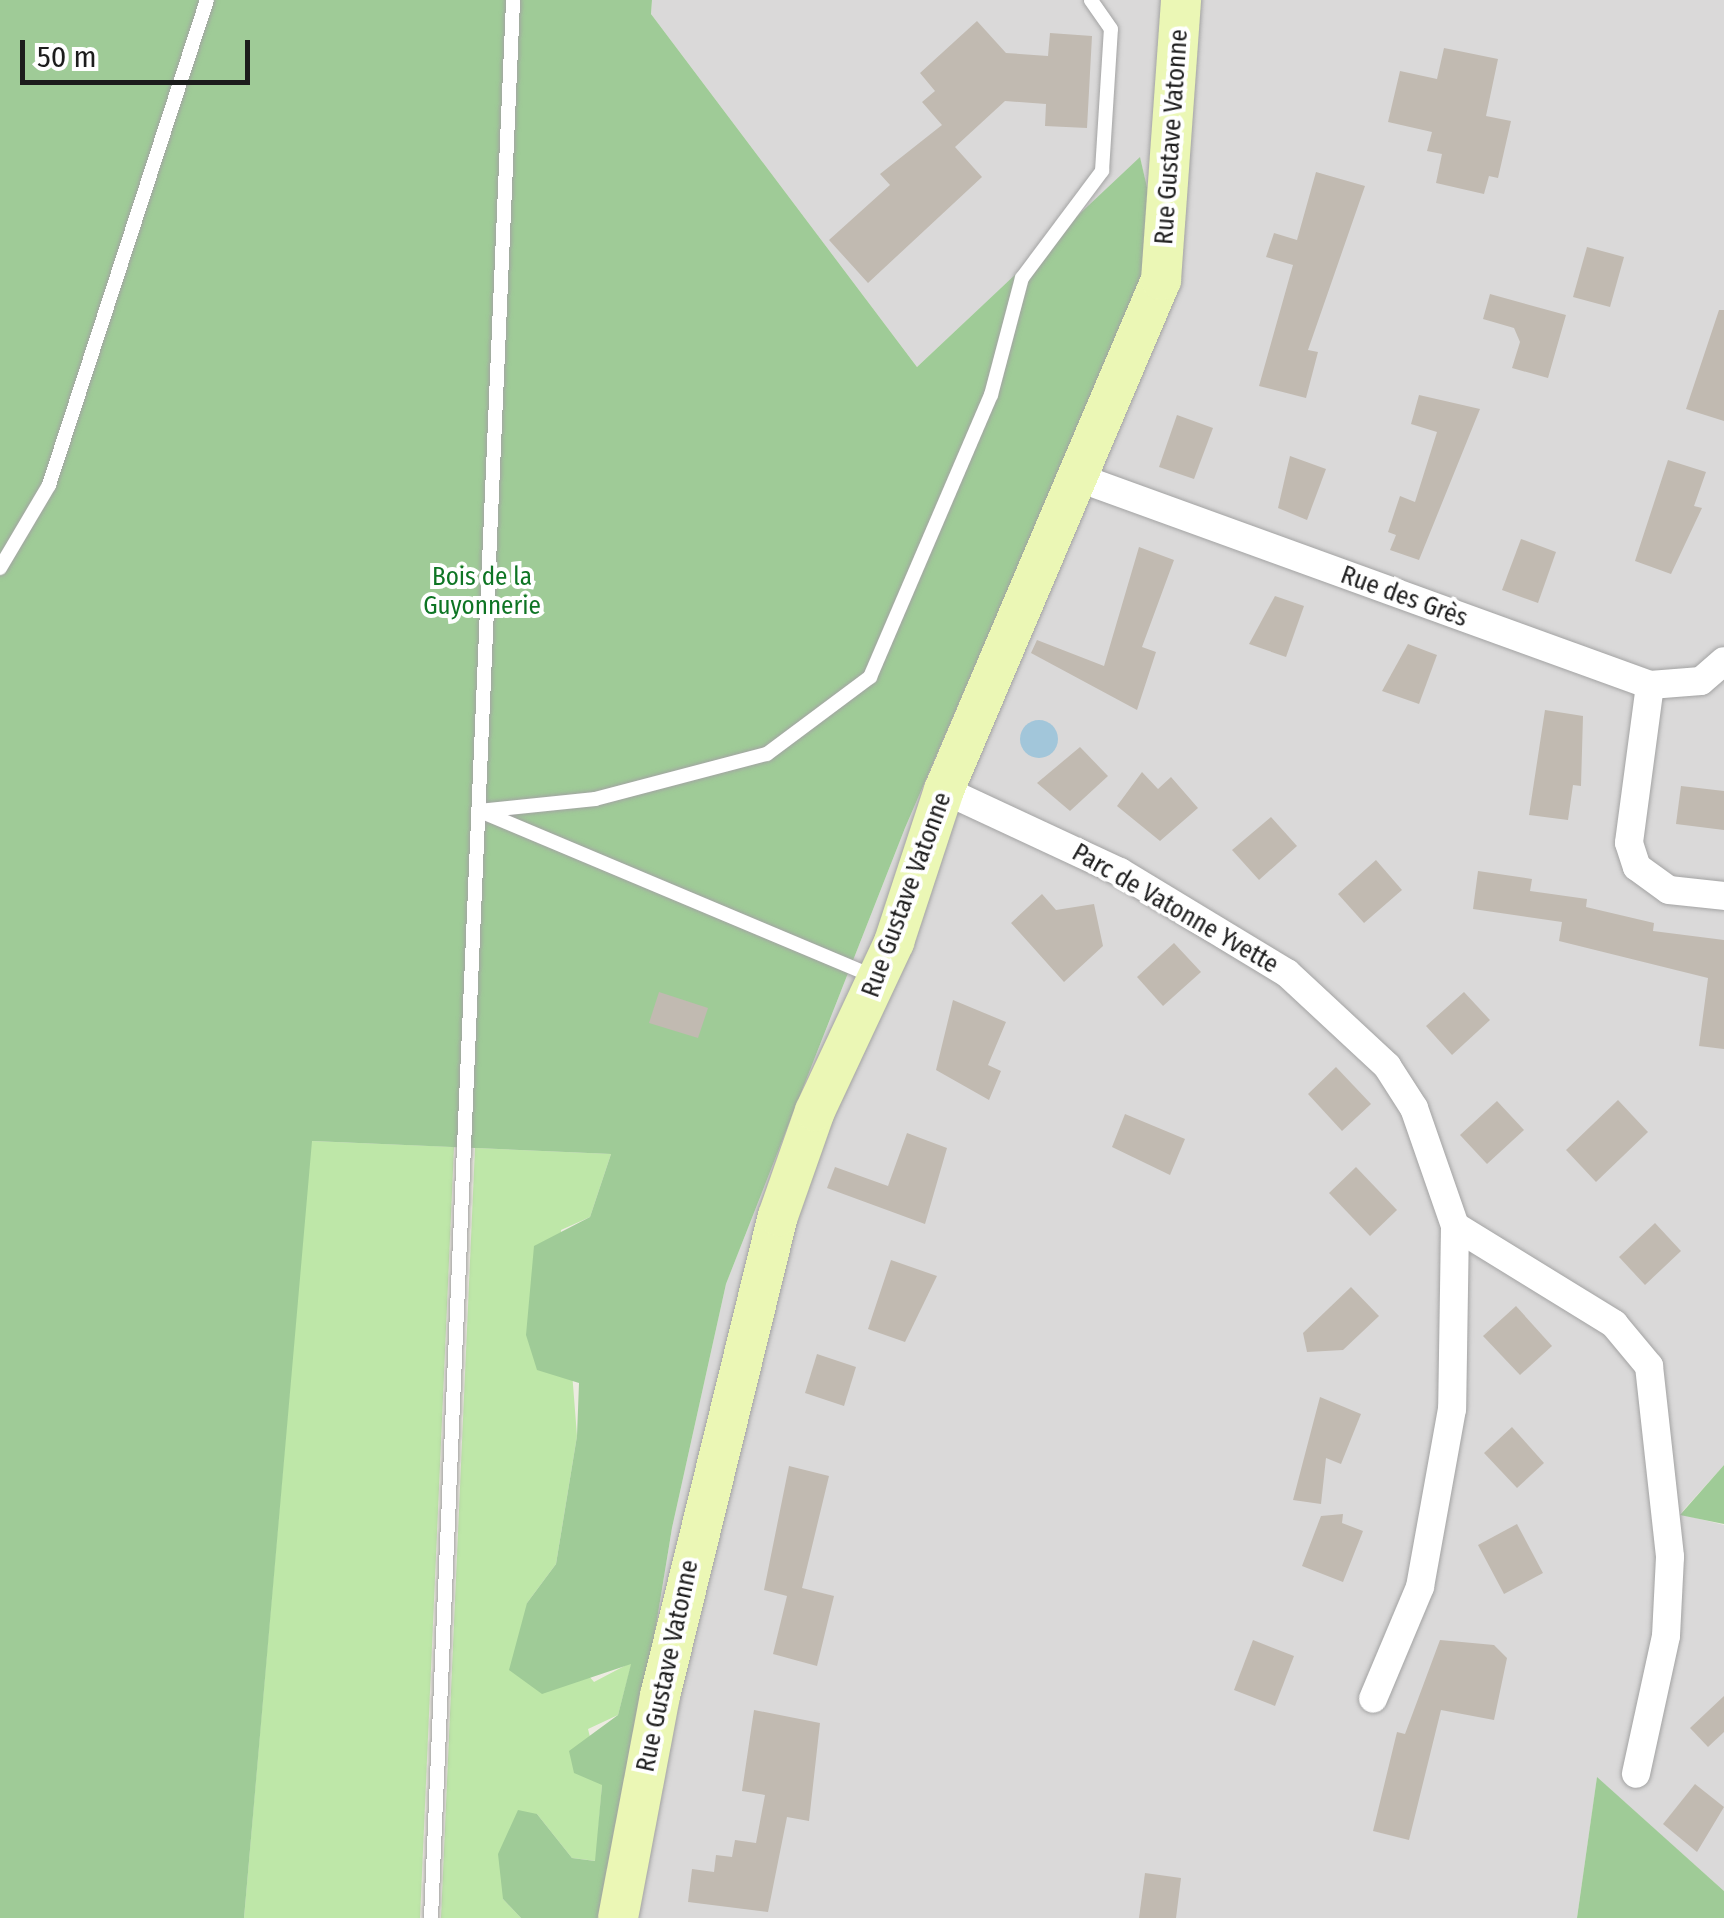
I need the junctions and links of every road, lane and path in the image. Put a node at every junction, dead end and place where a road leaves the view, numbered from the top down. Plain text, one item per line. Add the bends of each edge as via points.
1 (207, 0) edge
2 (514, 0) edge
3 (1091, 0) edge
4 (1181, 0) edge
5 (1082, 479) junction
6 (0, 568) edge
7 (1724, 660) edge
8 (1650, 684) junction
9 (944, 790) junction
10 (479, 811) junction
11 (1724, 896) edge
12 (878, 978) junction
13 (1456, 1226) junction
14 (1374, 1699) dead end
15 (1636, 1774) dead end
16 (431, 1918) edge
17 (618, 1918) edge

1 - 6 lane via 49,485
2 - 10 lane
3 - 10 lane via 1111,30 1102,171 1022,278 991,395 870,677 766,754 595,799
4 - 5 street, Rue Gustave Vatonne via 1162,280
5 - 8 street, Rue des Grès
5 - 9 street, Rue Gustave Vatonne
7 - 8 street, Rue des Grès via 1701,681
8 - 11 street via 1629,843 1638,867 1669,890
9 - 12 street, Rue Gustave Vatonne
9 - 13 street, Parc de Vatonne Yvette via 1120,872 1314,995 1402,1087
10 - 12 lane
10 - 16 lane
12 - 17 street, Rue Gustave Vatonne via 778,1216 660,1696
13 - 14 street, Parc de Vatonne Yvette via 1448,1454 1420,1586
13 - 15 street via 1614,1324 1649,1366 1670,1557 1666,1636

